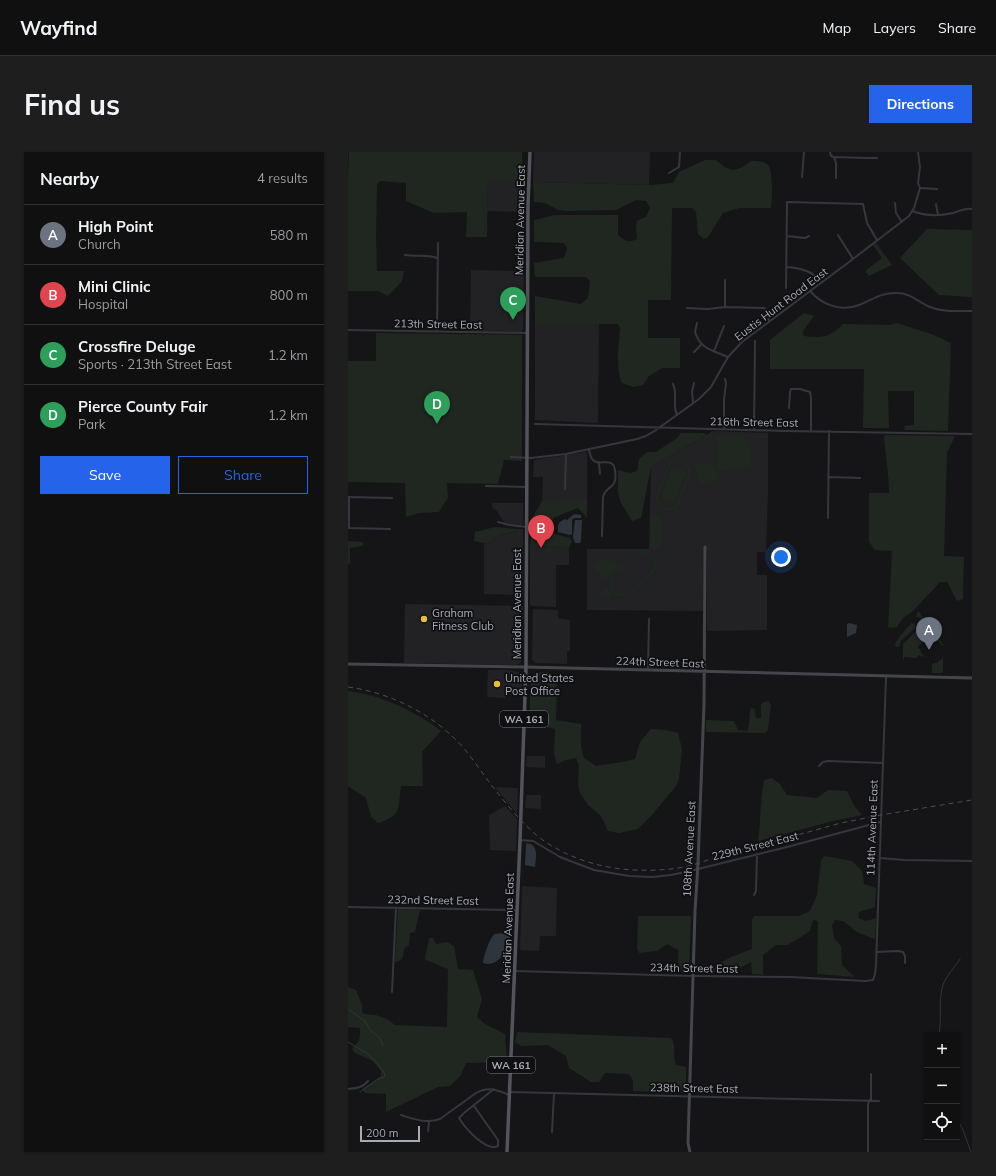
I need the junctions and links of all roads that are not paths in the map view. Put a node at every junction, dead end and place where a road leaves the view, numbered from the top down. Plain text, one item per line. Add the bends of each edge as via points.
1 (530, 152) edge
2 (680, 152) edge
3 (804, 152) edge
4 (830, 152) edge
5 (918, 152) edge
6 (833, 157) junction
7 (877, 158) dead end
8 (669, 173) dead end
9 (802, 177) dead end
10 (836, 178) dead end
11 (920, 188) junction
12 (937, 189) dead end
13 (895, 203) dead end
14 (936, 204) dead end
15 (972, 208) edge
16 (912, 211) junction
17 (938, 215) junction
18 (902, 222) junction
19 (838, 235) dead end
20 (787, 236) junction
21 (809, 236) dead end
22 (877, 240) junction
23 (438, 243) dead end
24 (405, 255) dead end
25 (437, 258) junction
26 (853, 259) junction
27 (786, 267) junction
28 (725, 280) dead end
29 (822, 282) junction
30 (786, 288) dead end
31 (810, 291) junction
32 (725, 307) junction
33 (687, 308) dead end
34 (972, 311) edge
35 (769, 322) junction
36 (697, 323) dead end
37 (724, 326) dead end
38 (348, 330) edge
39 (437, 332) junction
40 (528, 333) junction
41 (755, 341) dead end
42 (701, 344) junction
43 (714, 351) junction
44 (694, 352) dead end
45 (728, 357) junction
46 (725, 379) dead end
47 (694, 383) dead end
48 (673, 384) dead end
49 (693, 403) junction
50 (789, 408) dead end
51 (677, 415) junction
52 (535, 424) dead end
53 (659, 428) junction
54 (724, 429) junction
55 (754, 430) junction
56 (811, 431) junction
57 (829, 431) junction
58 (972, 434) edge
59 (589, 450) junction
60 (566, 454) junction
61 (511, 457) dead end
62 (527, 458) junction
63 (599, 463) junction
64 (600, 474) dead end
65 (828, 478) junction
66 (860, 478) dead end
67 (486, 486) dead end
68 (527, 487) junction
69 (565, 489) dead end
70 (349, 497) edge
71 (392, 498) dead end
72 (828, 518) dead end
73 (498, 522) dead end
74 (527, 527) junction
75 (348, 528) edge
76 (390, 529) dead end
77 (602, 536) dead end
78 (705, 547) dead end
79 (650, 619) dead end
80 (348, 664) edge
81 (526, 667) junction
82 (648, 671) junction
83 (704, 672) junction
84 (886, 677) junction
85 (972, 678) edge
86 (883, 763) junction
87 (819, 766) dead end
88 (880, 822) junction
89 (520, 840) junction
90 (757, 854) junction
91 (880, 858) junction
92 (972, 861) edge
93 (697, 869) junction
94 (754, 895) dead end
95 (348, 907) edge
96 (396, 908) junction
97 (517, 910) junction
98 (876, 952) junction
99 (905, 963) dead end
100 (515, 971) junction
101 (693, 976) junction
102 (873, 980) joint
103 (392, 992) dead end
104 (871, 1074) dead end
105 (368, 1081) dead end
106 (348, 1088) edge
107 (494, 1089) junction
108 (509, 1093) junction
109 (554, 1093) junction
110 (689, 1096) junction
111 (869, 1101) junction
112 (879, 1101) dead end
113 (474, 1106) junction
114 (401, 1116) dead end
115 (428, 1122) junction
116 (428, 1131) dead end
117 (552, 1132) dead end
118 (479, 1145) dead end
119 (492, 1150) dead end
120 (507, 1152) edge
121 (690, 1152) edge
122 (868, 1152) edge

1 - 40 main road, Meridian Avenue East / WA 161
2 - 8 street via 679,167
3 - 9 street
4 - 6 street
5 - 11 street, Eustis Hunt Road East
6 - 7 street
6 - 10 street via 836,163
11 - 12 street
11 - 16 street, Eustis Hunt Road East
13 - 18 street via 896,213
14 - 17 street
15 - 17 street
16 - 17 street
16 - 18 street, Eustis Hunt Road East
18 - 22 street, Eustis Hunt Road East
19 - 26 street
20 - 21 street
20 - 22 street via 787,202 863,204 867,223
20 - 27 street
22 - 26 street, Eustis Hunt Road East
23 - 25 street
24 - 25 street
25 - 39 street
26 - 29 street, Eustis Hunt Road East
27 - 29 street via 808,271
27 - 30 street
28 - 32 street
29 - 31 street, Eustis Hunt Road East
31 - 34 street via 822,302 843,308 859,305 885,294 899,293 911,296 936,309
31 - 35 street, Eustis Hunt Road East
32 - 33 street
32 - 35 street via 764,308 768,311
35 - 45 street, Eustis Hunt Road East via 747,338
36 - 42 street via 694,332
37 - 43 street
38 - 39 street, 213th Street East
39 - 40 street, 213th Street East
40 - 62 main road, Meridian Avenue East / WA 161
41 - 55 street
42 - 43 street
42 - 44 street
43 - 45 street
45 - 49 street, Eustis Hunt Road East via 711,387
46 - 54 street
47 - 49 street
48 - 51 street via 676,389 674,408
49 - 51 street, Eustis Hunt Road East
50 - 56 street via 791,389 810,392
51 - 53 street, Eustis Hunt Road East
52 - 53 street, 216th Street East
53 - 54 street, 216th Street East
53 - 59 street, Eustis Hunt Road East via 642,438
54 - 55 street, 216th Street East
55 - 56 street, 216th Street East
56 - 57 street, 216th Street East
57 - 58 street, 216th Street East
57 - 65 street
59 - 60 street, Eustis Hunt Road East
59 - 63 street via 592,459
60 - 62 street, Eustis Hunt Road East
60 - 69 street
61 - 62 street, Eustis Hunt Road East
62 - 68 main road, Meridian Avenue East / WA 161
63 - 64 street
63 - 77 street via 612,464 615,474 613,486 603,494
65 - 66 street
65 - 72 street
67 - 68 street
68 - 74 main road, Meridian Avenue East / WA 161
70 - 71 street
70 - 75 street
73 - 74 street via 509,526
74 - 81 main road, Meridian Avenue East / WA 161
75 - 76 street
78 - 83 main road, 108th Avenue East
79 - 82 street
80 - 81 main road, 224th Street East
81 - 82 main road, 224th Street East
81 - 89 main road, Meridian Avenue East / WA 161
82 - 83 main road, 224th Street East
83 - 84 main road, 224th Street East
83 - 93 main road, 108th Avenue East
84 - 85 main road, 224th Street East
84 - 86 street, 114th Avenue East
86 - 87 street via 828,761
86 - 88 street, 114th Avenue East
88 - 90 street, 229th Street East
88 - 91 street, 114th Avenue East
89 - 93 street, 229th Street East via 533,841 584,866 616,874 652,877
89 - 97 main road, Meridian Avenue East / WA 161
90 - 93 street, 229th Street East
90 - 94 street
91 - 92 street
91 - 98 street, 114th Avenue East
93 - 101 main road, 108th Avenue East
95 - 96 street, 232nd Street East
96 - 97 street, 232nd Street East
96 - 103 street
97 - 100 main road, Meridian Avenue East / WA 161
98 - 99 street via 903,952
98 - 102 street, 114th Avenue East
100 - 101 street, 234th Street East
100 - 108 main road, Meridian Avenue East / WA 161
101 - 102 street, 234th Street East
101 - 110 main road, 108th Avenue East
104 - 111 street
105 - 106 street via 364,1086
107 - 108 street
107 - 113 street
107 - 115 street via 479,1091 440,1119
108 - 109 street, 238th Street East
108 - 120 main road, Meridian Avenue East / WA 161
109 - 110 street, 238th Street East
109 - 117 street
110 - 111 street, 238th Street East
110 - 121 main road, 108th Avenue East
111 - 112 street, 238th Street East
111 - 122 street
113 - 118 street via 459,1118
113 - 119 street via 498,1140 497,1147
114 - 115 street
115 - 116 street

